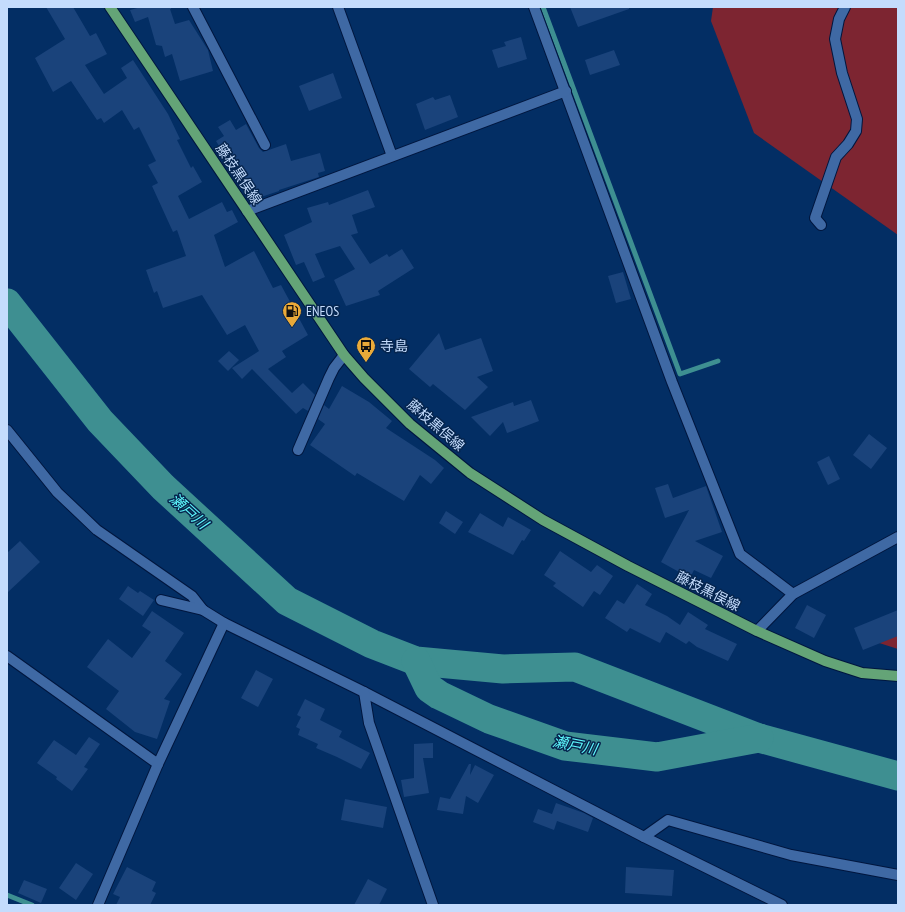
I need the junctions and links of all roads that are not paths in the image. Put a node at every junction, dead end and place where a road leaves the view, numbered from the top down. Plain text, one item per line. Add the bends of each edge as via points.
1 (110, 7) edge
2 (193, 7) edge
3 (338, 7) edge
4 (534, 7) edge
5 (845, 7) edge
6 (566, 91) junction
7 (265, 145) dead end
8 (392, 156) junction
9 (247, 211) junction
10 (821, 225) dead end
11 (344, 355) junction
12 (7, 430) edge
13 (298, 450) dead end
14 (898, 537) edge
15 (793, 594) junction
16 (161, 600) dead end
17 (203, 610) junction
18 (224, 623) junction
19 (757, 631) junction
20 (7, 656) edge
21 (898, 676) edge
22 (364, 692) junction
23 (158, 764) junction
24 (644, 837) junction
25 (898, 875) edge
26 (98, 905) edge
27 (433, 905) edge
28 (782, 905) edge

1 - 9 main road, 藤枝黒俣線
2 - 7 street
3 - 8 street
4 - 6 street
5 - 10 street via 839,19 835,39 842,73 857,119 856,131 836,157 815,218
6 - 8 street
6 - 15 street via 672,382 740,554
8 - 9 street
9 - 11 main road, 藤枝黒俣線
11 - 13 street via 329,378
11 - 19 main road, 藤枝黒俣線 via 410,424 470,473 542,520
12 - 17 street via 57,492 97,530 192,596
14 - 15 street
15 - 19 street
16 - 17 street
17 - 18 street
18 - 22 street
18 - 23 street
19 - 21 main road, 藤枝黒俣線 via 825,661 855,671
20 - 23 street
22 - 24 street
22 - 27 street via 369,724
23 - 26 street
24 - 25 street via 668,820 791,855
24 - 28 street

